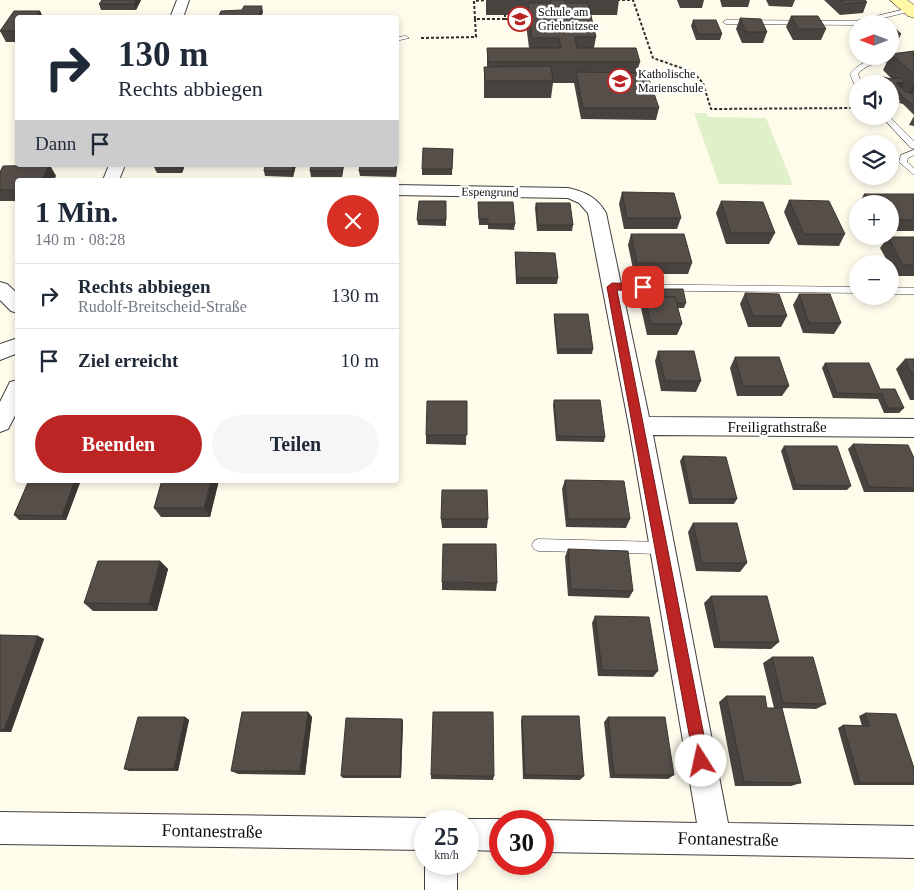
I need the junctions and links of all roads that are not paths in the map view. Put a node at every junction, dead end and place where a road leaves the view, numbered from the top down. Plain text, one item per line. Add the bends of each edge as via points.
1 (183, 0) edge
2 (898, 0) edge
3 (912, 12) edge
4 (177, 15) edge
5 (726, 22) dead end
6 (406, 38) road end
7 (399, 39) edge
8 (914, 60) edge
9 (854, 75) edge
10 (894, 125) edge
11 (914, 146) edge
12 (914, 152) edge
13 (914, 173) edge
14 (399, 190) edge
15 (612, 287) junction
16 (0, 289) edge
17 (849, 290) edge
18 (899, 291) edge
19 (914, 291) edge
20 (15, 303) edge
21 (15, 346) edge
22 (0, 352) edge
23 (15, 394) edge
24 (0, 423) edge
25 (640, 426) junction
26 (914, 428) edge
27 (538, 545) dead end
28 (662, 548) junction
29 (0, 828) edge
30 (414, 834) edge
31 (554, 836) edge
32 (716, 838) junction
33 (914, 842) edge
34 (441, 875) edge
35 (441, 890) edge

1 - 4 street
2 - 3 street
3 - 5 lane via 855,23
6 - 7 lane
8 - 9 lane via 868,63 857,69
10 - 11 lane
12 - 13 lane via 904,157 903,162
14 - 15 street, Espengrund via 568,193 583,198 593,204 597,213
15 - 17 lane
15 - 25 street
16 - 20 street
18 - 19 lane
21 - 22 street
23 - 24 street
25 - 26 street, Freiligrathstraße
25 - 28 street
27 - 28 lane
28 - 32 street
29 - 30 street, Fontanestraße
31 - 32 street, Fontanestraße
32 - 33 street, Fontanestraße
34 - 35 street

